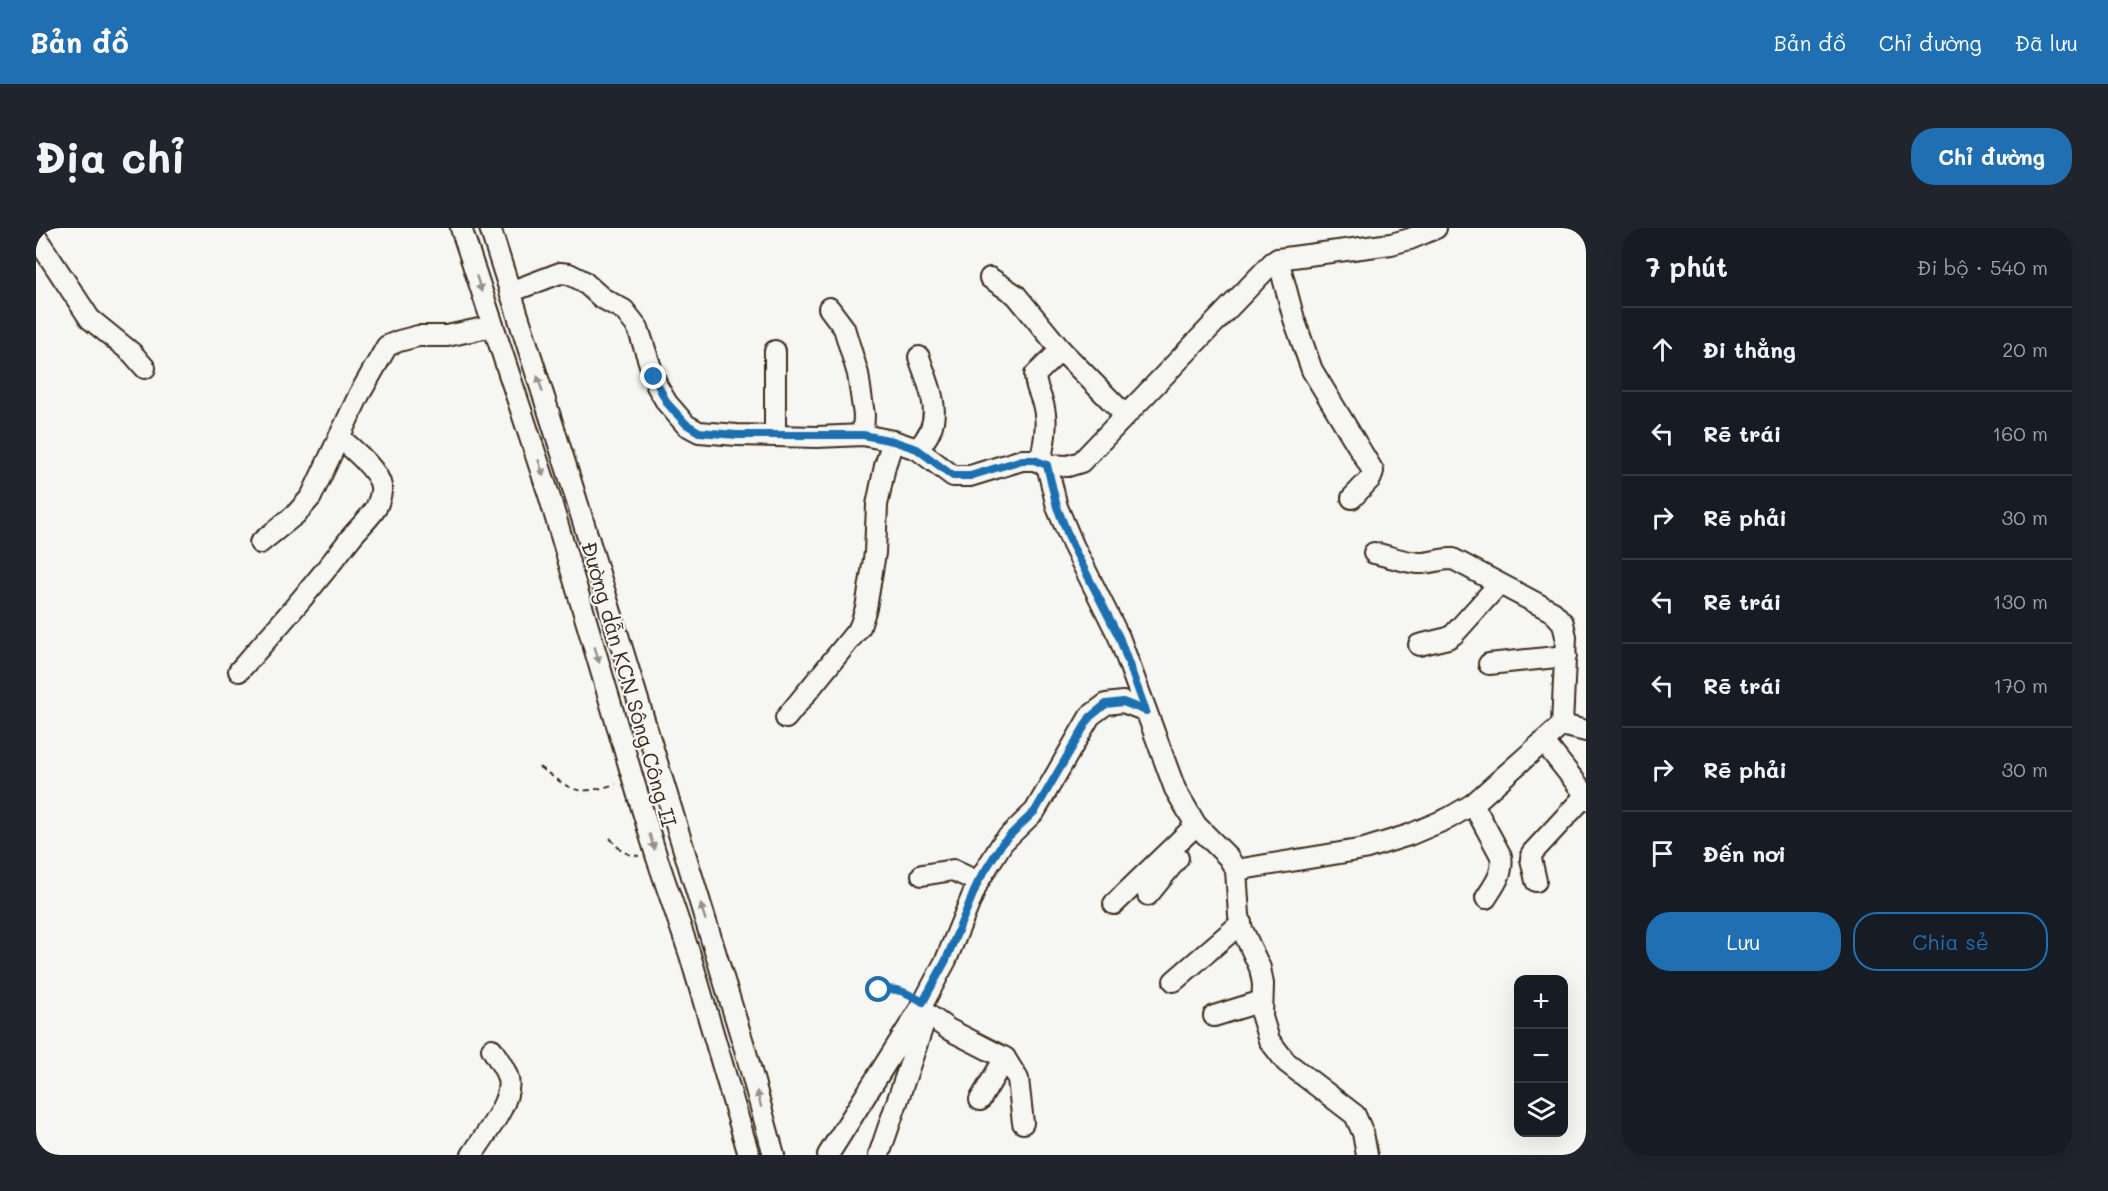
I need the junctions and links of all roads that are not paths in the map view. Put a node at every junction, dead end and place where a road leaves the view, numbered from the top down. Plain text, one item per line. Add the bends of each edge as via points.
1 (461, 228) edge
2 (490, 228) edge
3 (1436, 228) edge
4 (36, 237) edge
5 (1278, 259) junction
6 (990, 278) dead end
7 (510, 292) junction
8 (829, 308) dead end
9 (493, 326) junction
10 (1061, 350) junction
11 (775, 351) dead end
12 (919, 357) dead end
13 (145, 368) dead end
14 (1125, 415) junction
15 (775, 435) junction
16 (863, 435) junction
17 (339, 437) junction
18 (893, 441) junction
19 (917, 449) junction
20 (1044, 464) junction
21 (1352, 498) dead end
22 (260, 543) dead end
23 (1374, 553) dead end
24 (1499, 584) junction
25 (1419, 645) dead end
26 (1566, 656) junction
27 (1489, 664) dead end
28 (239, 670) dead end
29 (1146, 711) junction
30 (786, 718) dead end
31 (1562, 725) junction
32 (1586, 731) edge
33 (1544, 742) junction
34 (1585, 799) edge
35 (1473, 804) junction
36 (1198, 828) junction
37 (1236, 870) junction
38 (922, 875) dead end
39 (1536, 881) dead end
40 (978, 882) junction
41 (1148, 895) dead end
42 (1486, 898) dead end
43 (1114, 904) dead end
44 (1241, 923) junction
45 (1174, 981) dead end
46 (1262, 1001) junction
47 (923, 1008) junction
48 (1214, 1016) dead end
49 (492, 1049) dead end
50 (745, 1049) junction
51 (719, 1057) junction
52 (1005, 1058) junction
53 (980, 1100) dead end
54 (1023, 1124) dead end
55 (472, 1155) edge
56 (749, 1155) edge
57 (774, 1155) edge
58 (828, 1155) edge
59 (879, 1155) edge
60 (1366, 1155) edge

1 -> 9 street, Đường dẫn KCN Sông Công II
2 - 7 street, Đường dẫn KCN Sông Công II
3 - 5 street via 1391,244
4 - 13 street via 90,320
5 - 14 street
5 - 21 street via 1312,370 1373,471
6 - 10 street via 1016,295
7 - 15 street via 560,273 584,281 632,318 657,386 686,424 699,432
50 -> 7 street, Đường dẫn KCN Sông Công II
8 - 16 street via 844,328 858,374
9 - 17 street via 447,336 418,336 387,346
9 -> 51 street, Đường dẫn KCN Sông Công II via 549,495
10 - 14 street
10 - 20 street via 1035,375 1045,411
11 - 15 street
12 - 19 street via 934,403 934,417 927,440
14 - 20 street via 1081,462 1068,466
15 - 16 street
16 - 18 street
17 - 22 street via 311,497
17 - 28 street via 378,477 381,484 375,510
18 - 19 street
18 - 30 street via 877,506 875,553 860,627
19 - 20 street via 953,476 970,476 1022,460
20 - 29 street via 1072,545 1119,637
23 - 24 street via 1417,563 1453,560
24 - 25 street via 1455,634
24 - 26 street via 1553,612 1563,623
26 - 27 street
26 - 31 street
29 - 36 street via 1175,789
29 - 40 street via 1123,702 1106,704 1090,717 1035,811 1003,842
31 - 32 street
31 - 33 street
33 - 34 street
33 - 35 street
34 - 39 street via 1532,853
35 - 37 street via 1409,835 1364,849
35 - 42 street via 1503,866
36 - 37 street
36 - 41 street
36 - 43 street
37 - 44 street
38 - 40 street via 953,870
40 - 47 street
44 - 45 street
44 - 46 street via 1260,968
46 - 48 street
46 - 60 street via 1269,1040 1286,1062 1355,1115 1364,1133
47 - 52 street via 948,1029
47 - 58 street
47 - 59 street
49 - 55 street via 508,1078 508,1092 505,1104
50 - 51 street
57 -> 50 street, Đường dẫn KCN Sông Công II
51 - 56 street, Đường dẫn KCN Sông Công II
52 - 53 street
52 - 54 street via 1018,1079

